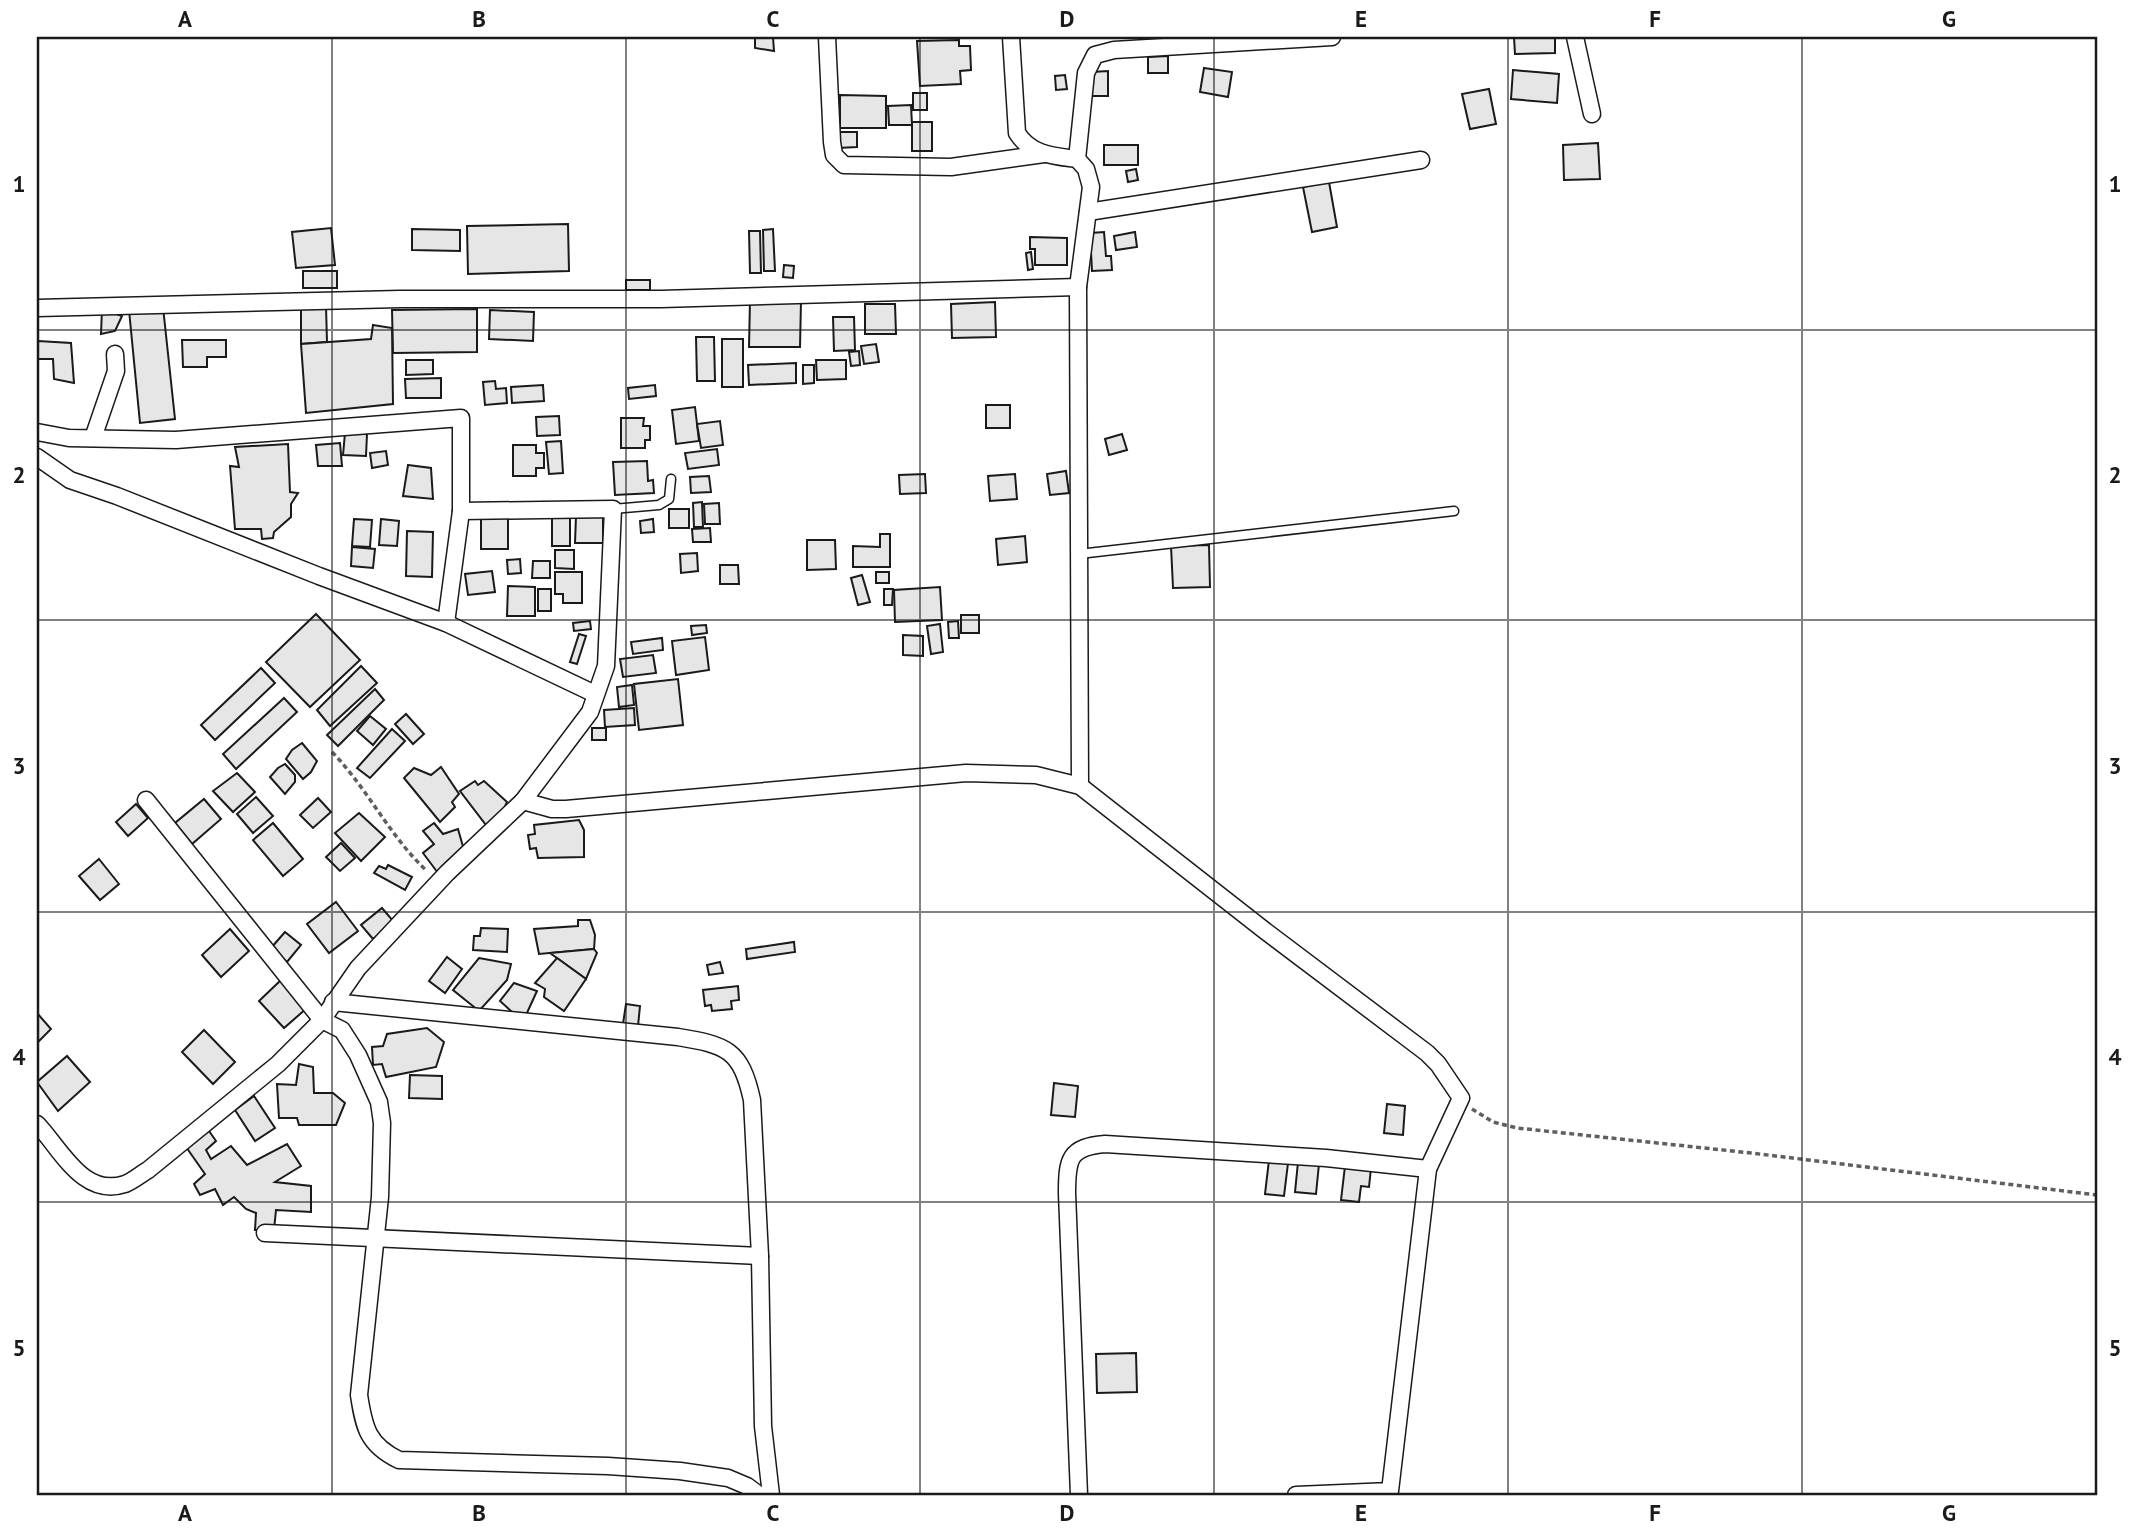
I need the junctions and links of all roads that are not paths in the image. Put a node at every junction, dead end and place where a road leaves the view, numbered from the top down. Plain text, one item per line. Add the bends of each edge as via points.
1 (827, 37) edge
2 (1011, 37) edge
3 (1332, 37) edge
4 (1574, 37) edge
5 (1592, 114) dead end
6 (1044, 154) junction
7 (1077, 159) junction
8 (1421, 160) dead end
9 (1088, 212) junction
10 (1077, 287) junction
11 (37, 308) edge
12 (115, 354) dead end
13 (37, 432) edge
14 (93, 439) junction
15 (37, 457) edge
16 (671, 479) dead end
17 (613, 509) junction
18 (461, 511) junction
19 (1454, 511) dead end
20 (1079, 554) junction
21 (446, 622) junction
22 (595, 694) junction
23 (1080, 786) junction
24 (146, 800) dead end
25 (523, 801) junction
26 (333, 1002) junction
27 (322, 1020) junction
28 (37, 1124) edge
29 (1428, 1169) junction
30 (265, 1233) dead end
31 (377, 1237) junction
32 (760, 1256) junction
33 (759, 1495) edge
34 (771, 1495) edge
35 (1079, 1495) edge
36 (1296, 1495) edge

1 - 6 street via 832,142 834,155 844,165 951,167
2 - 6 street via 1017,133 1025,145
3 - 7 street via 1114,50 1095,55 1086,73
4 - 5 street
6 - 7 street
7 - 9 street via 1086,169 1091,187
8 - 9 street
9 - 10 street
10 - 11 street via 661,299 386,299
10 - 20 street
12 - 14 street via 116,371
13 - 14 street
14 - 18 street via 176,440 461,418
15 - 21 street via 70,480
16 - 17 lane via 669,499 659,505
17 - 18 street
17 - 22 street via 606,666
18 - 21 street
19 - 20 lane
20 - 23 street
21 - 22 street
22 - 25 street via 590,712
23 - 25 street via 1036,775 966,773 566,809
23 - 29 street via 1438,1064 1461,1098
24 - 27 street
25 - 26 street via 438,883 358,968
26 - 27 street
26 - 32 street via 678,1037 714,1043 729,1051 739,1062 752,1100
27 - 28 street via 278,1064 148,1170 124,1184 100,1186 86,1179
27 - 31 street via 342,1030 379,1102 382,1136
29 - 35 street via 1105,1144 1088,1145 1074,1153 1067,1166 1067,1193
29 - 36 street via 1390,1491
30 - 31 street
31 - 32 street
31 - 33 street via 359,1395 370,1438 383,1453 400,1460 680,1471 728,1478
32 - 34 street via 763,1426

